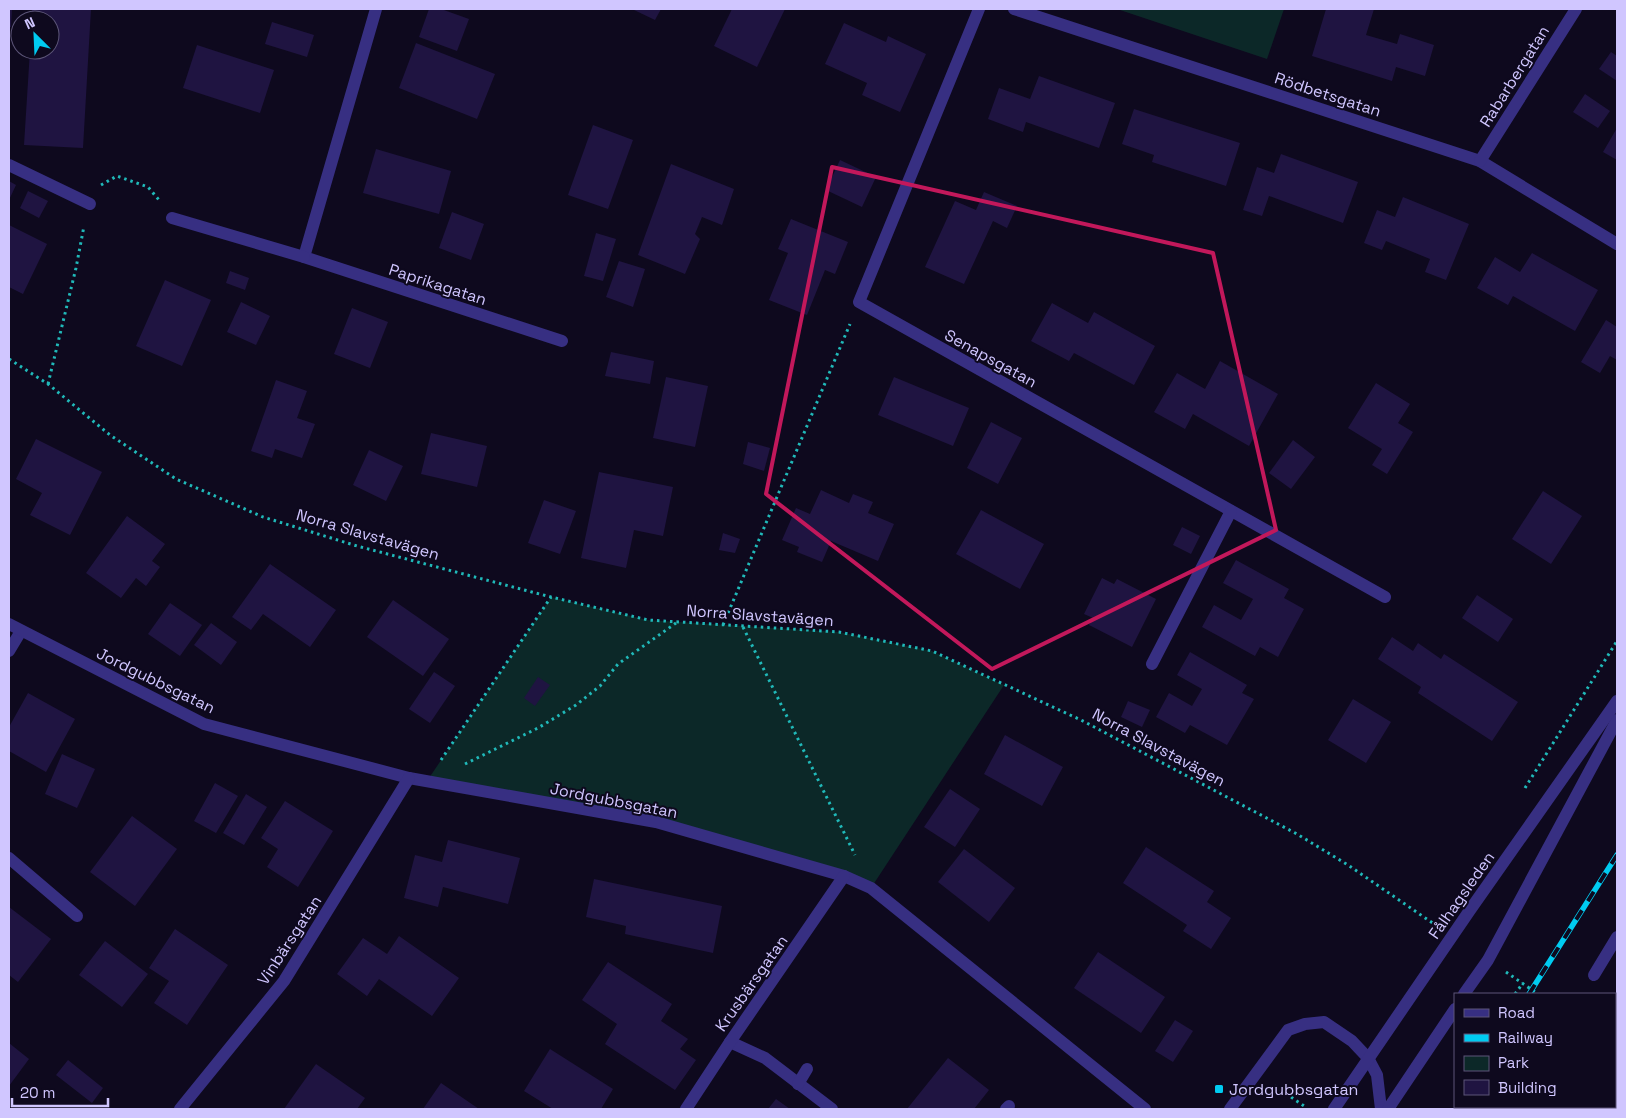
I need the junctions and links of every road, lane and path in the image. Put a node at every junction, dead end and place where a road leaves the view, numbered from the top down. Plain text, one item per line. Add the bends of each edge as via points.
1 (376, 9) edge
2 (979, 9) edge
3 (1014, 9) edge
4 (1576, 9) edge
5 (1480, 161) junction
6 (9, 165) edge
7 (90, 204) junction
8 (172, 218) joint
9 (1617, 244) edge
10 (304, 257) junction
11 (859, 302) junction
12 (562, 341) dead end
13 (9, 359) edge
14 (48, 384) junction
15 (1231, 511) junction
16 (551, 596) junction
17 (1385, 597) dead end
18 (677, 622) junction
19 (9, 624) edge
20 (723, 625) junction
21 (742, 626) junction
22 (21, 631) junction
23 (9, 651) edge
24 (1152, 664) dead end
25 (1617, 701) edge
26 (1617, 720) edge
27 (463, 765) dead end
28 (409, 778) junction
29 (427, 781) junction
30 (9, 858) edge
31 (844, 876) junction
32 (871, 888) junction
33 (77, 916) dead end
34 (1452, 935) junction
35 (1617, 936) edge
36 (1488, 960) junction
37 (1594, 974) dead end
38 (1523, 983) junction
39 (1465, 993) edge
40 (1517, 993) edge
41 (1537, 993) edge
42 (1454, 1010) edge
43 (730, 1042) junction
44 (1368, 1058) junction
45 (807, 1069) dead end
46 (798, 1084) junction
47 (180, 1109) edge
48 (686, 1109) edge
49 (832, 1109) edge
50 (1145, 1109) edge
51 (1230, 1109) edge
52 (1334, 1109) edge
53 (1381, 1109) edge
54 (1388, 1109) edge

1 - 10 street
2 - 11 street
3 - 5 street, Rödbetsgatan
4 - 5 street, Rabarbergatan
5 - 9 street, Rödbetsgatan
6 - 7 street
7 - 8 path via 97,187 117,176 148,187
7 - 14 path
8 - 10 street, Paprikagatan
10 - 12 street, Paprikagatan
11 - 15 street, Senapsgatan
11 - 20 path
13 - 14 path, Norra Slavstavägen
14 - 16 path, Norra Slavstavägen via 110,435 176,479 263,517 357,546
15 - 17 street, Senapsgatan
15 - 24 street
16 - 18 path, Norra Slavstavägen via 648,620
16 - 29 path
18 - 20 path, Norra Slavstavägen
18 - 27 path via 618,664 600,686 576,705
19 - 22 street, Jordgubbsgatan
20 - 21 path, Norra Slavstavägen
21 - 32 path
21 - 34 path, Norra Slavstavägen via 839,632 932,652 1081,720 1297,834
22 - 23 street
22 - 28 street, Jordgubbsgatan via 204,724
25 - 34 street, Fålhagsleden
26 - 36 street
28 - 29 street, Jordgubbsgatan
28 - 47 street, Vinbärsgatan via 284,981
29 - 31 street, Jordgubbsgatan via 656,822
30 - 33 street
31 - 32 street, Jordgubbsgatan
31 - 43 street, Krusbärsgatan
32 - 50 street, Jordgubbsgatan
34 - 44 street, Fålhagsleden
35 - 37 street
36 - 38 path
36 - 39 street
38 - 40 path
38 - 41 path
42 - 54 street
43 - 46 street via 764,1058
43 - 48 street, Krusbärsgatan
44 - 51 street via 1324,1022 1288,1030
44 - 52 street, Fålhagsleden
44 - 53 street via 1377,1074
45 - 46 street
46 - 49 street

